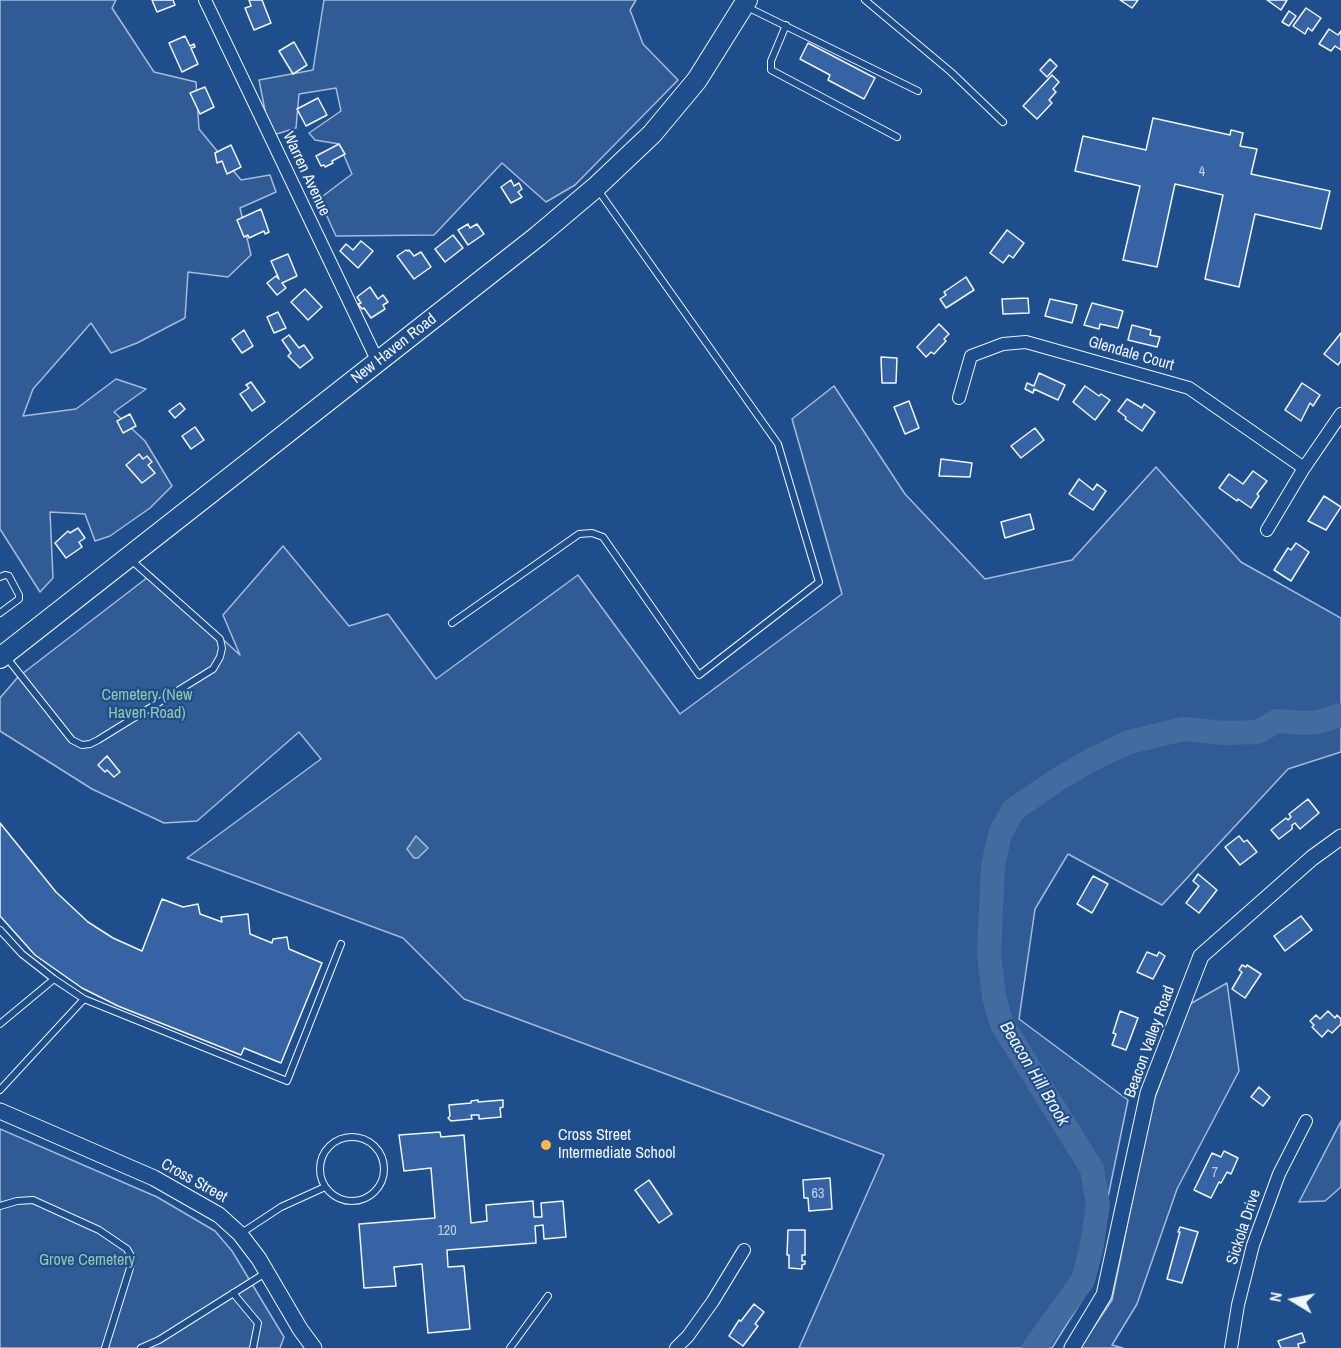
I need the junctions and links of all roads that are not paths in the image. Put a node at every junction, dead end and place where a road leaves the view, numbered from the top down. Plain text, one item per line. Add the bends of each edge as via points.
1 (205, 0) edge
2 (865, 0) edge
3 (745, 3) edge
4 (786, 26) junction
5 (918, 91) dead end
6 (1003, 122) dead end
7 (897, 136) dead end
8 (596, 187) junction
9 (378, 362) junction
10 (959, 398) dead end
11 (1341, 414) edge
12 (1304, 468) junction
13 (1267, 530) dead end
14 (127, 557) junction
15 (0, 577) edge
16 (0, 613) edge
17 (452, 623) dead end
18 (2, 657) edge
19 (1341, 837) edge
20 (0, 930) edge
21 (341, 944) dead end
22 (54, 979) junction
23 (84, 999) junction
24 (0, 1024) edge
25 (0, 1090) edge
26 (0, 1111) edge
27 (1306, 1121) dead end
28 (325, 1187) junction
29 (0, 1206) edge
30 (240, 1234) junction
31 (744, 1250) dead end
32 (267, 1272) junction
33 (233, 1293) junction
34 (548, 1296) dead end
35 (105, 1348) edge
36 (141, 1348) edge
37 (253, 1348) edge
38 (314, 1348) edge
39 (510, 1348) edge
40 (676, 1348) edge
41 (1072, 1348) edge
42 (1231, 1348) edge

1 - 9 street, Warren Avenue
2 - 6 lane via 951,72
3 - 4 lane
3 - 8 main road, New Haven Road via 697,80 652,134
4 - 5 lane
4 - 7 lane via 771,70
8 - 9 main road, New Haven Road
8 - 17 lane via 778,444 819,582 699,675 603,537 592,533 579,534
9 - 14 main road, New Haven Road
10 - 12 street, Glendale Court via 971,356 1003,344 1026,342 1189,388
11 - 12 street
12 - 13 street
14 - 18 main road, New Haven Road
14 - 18 lane via 220,639 220,657 213,669 98,740 82,745 72,740
15 - 16 lane via 9,576 19,599
19 - 41 street, Beacon Valley Road via 1201,956 1148,1093 1104,1295
20 - 22 lane
21 - 23 lane via 287,1081
22 - 23 lane
22 - 24 lane
23 - 25 lane
26 - 30 street, Cross Street via 154,1178 206,1206
27 - 42 street, Sickola Drive via 1279,1174 1253,1245
28 - 28 lane via 320,1166 329,1147 338,1140 359,1137 377,1148 382,1157 383,1178 371,1195 352,1201
28 - 30 lane via 281,1207
29 - 35 lane via 33,1200 128,1248 130,1268
30 - 32 street, Cross Street
31 - 40 street via 688,1336
32 - 33 lane
32 - 38 street, Cross Street
33 - 36 lane
33 - 37 lane via 258,1323
34 - 39 lane

